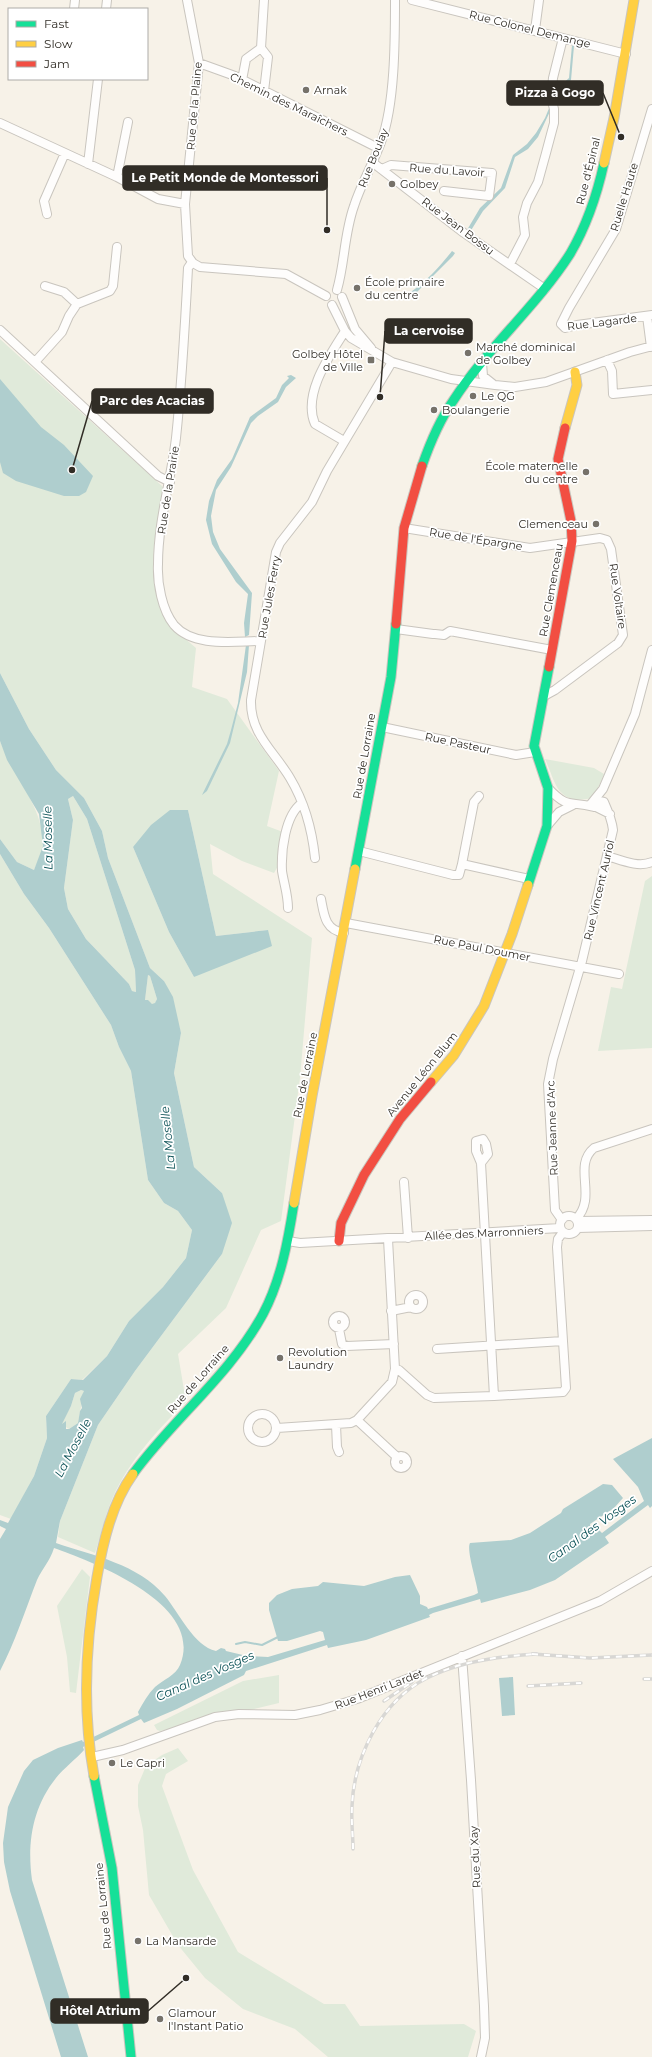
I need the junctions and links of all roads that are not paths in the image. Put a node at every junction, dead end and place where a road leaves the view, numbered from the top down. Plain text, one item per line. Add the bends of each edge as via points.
1 (187, 0) edge
2 (264, 0) edge
3 (394, 0) edge
4 (412, 0) edge
5 (539, 0) edge
6 (634, 0) edge
7 (535, 30) junction
8 (563, 38) junction
9 (261, 48) junction
10 (626, 54) junction
11 (199, 63) junction
12 (98, 80) edge
13 (242, 80) junction
14 (264, 91) junction
15 (652, 108) edge
16 (128, 122) dead end
17 (0, 123) edge
18 (378, 148) junction
19 (65, 153) junction
20 (372, 162) junction
21 (88, 164) junction
22 (382, 169) junction
23 (117, 177) junction
24 (444, 191) dead end
25 (185, 204) junction
26 (47, 214) dead end
27 (117, 247) dead end
28 (192, 262) junction
29 (510, 264) junction
30 (45, 286) dead end
31 (544, 289) junction
32 (337, 290) junction
33 (326, 296) junction
34 (342, 297) junction
35 (77, 304) junction
36 (332, 305) junction
37 (650, 316) edge
38 (562, 322) joint
39 (0, 330) edge
40 (345, 331) junction
41 (651, 346) edge
42 (376, 353) junction
43 (607, 360) junction
44 (35, 362) junction
45 (392, 362) junction
46 (482, 363) junction
47 (576, 372) junction
48 (467, 381) junction
49 (495, 386) junction
50 (652, 390) edge
51 (344, 442) junction
52 (170, 482) junction
53 (404, 528) junction
54 (572, 541) junction
55 (396, 628) junction
56 (261, 641) junction
57 (552, 650) junction
58 (652, 650) edge
59 (544, 696) junction
60 (382, 728) junction
61 (535, 752) junction
62 (548, 788) junction
63 (480, 796) dead end
64 (560, 801) junction
65 (302, 803) junction
66 (596, 804) junction
67 (548, 805) junction
68 (573, 805) junction
69 (559, 812) junction
70 (547, 826) junction
71 (359, 851) junction
72 (607, 856) junction
73 (315, 858) dead end
74 (652, 862) edge
75 (462, 864) junction
76 (529, 879) junction
77 (321, 899) dead end
78 (288, 908) dead end
79 (346, 922) junction
80 (344, 933) junction
81 (505, 953) junction
82 (579, 966) junction
83 (619, 974) dead end
84 (652, 1129) edge
85 (481, 1163) dead end
86 (404, 1182) dead end
87 (652, 1220) edge
88 (577, 1223) junction
89 (652, 1226) edge
90 (562, 1227) junction
91 (484, 1233) junction
92 (408, 1238) junction
93 (388, 1239) junction
94 (288, 1241) junction
95 (339, 1241) junction
96 (411, 1307) dead end
97 (391, 1311) junction
98 (339, 1329) dead end
99 (563, 1341) junction
100 (394, 1344) junction
101 (491, 1346) junction
102 (437, 1349) dead end
103 (395, 1369) junction
104 (494, 1396) junction
105 (357, 1420) junction
106 (336, 1425) junction
107 (276, 1428) dead end
108 (339, 1452) dead end
109 (397, 1457) dead end
110 (652, 1571) edge
111 (462, 1656) junction
112 (92, 1755) junction
113 (131, 2057) edge
114 (481, 2057) edge

1 - 11 street, Rue de la Plaine
2 - 9 street
3 - 18 street, Rue Boulay via 395,21 388,116
4 - 7 street, Rue Colonel Demange
5 - 7 street
6 - 10 main road, Rue d'Épinal
7 - 8 street, Rue Colonel Demange
8 - 10 street, Rue Colonel Demange
8 - 29 street via 553,78 551,97 554,123 538,182 523,217 525,235
9 - 13 street via 246,59
9 - 14 street via 268,57
10 - 31 main road, Rue d'Épinal via 596,198 570,253
11 - 13 street, Chemin des Maraîchers
11 - 25 street, Rue de la Plaine
12 - 21 street
13 - 14 street, Chemin des Maraîchers
14 - 18 street, Chemin des Maraîchers
15 - 38 street, Ruelle Haute via 616,229
16 - 23 street
17 - 19 street
18 - 20 street, Rue Boulay
19 - 21 street
19 - 26 street via 44,201
20 - 22 street, Rue Jean Bossu
20 - 32 street, Rue Boulay via 346,232
21 - 23 street
22 - 24 street, Rue du Lavoir via 391,165 492,173 489,196
22 - 29 street, Rue Jean Bossu via 464,233
23 - 25 street via 158,199
25 - 28 street, Rue de la Plaine via 188,256
27 - 35 street via 113,286 110,291
28 - 33 street via 200,267 286,274
28 - 52 street, Rue de la Prairie via 188,268 178,414
29 - 31 street, Rue Jean Bossu
30 - 35 street via 64,292
31 - 46 main road, Rue d'Épinal
32 - 33 street via 330,290
32 - 34 street
33 - 36 street via 326,300
34 - 36 street via 338,303
34 - 42 street via 355,329
35 - 44 street via 62,332
36 - 40 street
37 - 38 street, Rue Lagarde via 565,328 562,327
37 - 41 street, Rue Lagarde
39 - 44 street
40 - 42 street via 356,342
40 - 51 street via 319,374 311,409 315,424
41 - 43 street
42 - 45 street
43 - 47 street
43 - 50 street via 612,371 613,394
44 - 52 street via 158,476
45 - 48 street
45 - 51 street, Rue Jules Ferry
46 - 48 main road, Rue d'Épinal
46 - 49 street via 483,376
47 - 49 street via 522,387
47 - 54 main road, Rue Clemenceau via 577,384 558,459 571,521
48 - 49 street
48 - 53 main road, Rue de Lorraine via 434,433
51 - 56 street, Rue Jules Ferry via 312,502 280,543 276,552
52 - 56 street, Rue de la Prairie via 158,564 160,590 174,625 196,638 211,641
53 - 54 street, Rue de l'Épargne via 530,548
53 - 55 main road, Rue de Lorraine
54 - 57 main road, Rue Clemenceau
54 - 59 street, Rue Voltaire via 600,538 607,540 612,548 623,635 618,643
55 - 57 street via 444,635 450,631
55 - 60 main road, Rue de Lorraine
56 - 65 street, Rue Jules Ferry via 251,700 254,724 290,778
57 - 59 main road, Rue Clemenceau
58 - 66 street via 635,714
59 - 61 main road, Rue Clemenceau
60 - 61 street, Rue Pasteur via 516,755
60 - 71 main road, Rue de Lorraine
61 - 62 main road, Rue Clemenceau
62 - 64 street
62 - 67 main road, Avenue Léon Blum
63 - 75 street via 474,802
64 - 67 street
64 - 68 street, Rue Vincent Auriol
64 - 69 street
65 - 73 street, Rue Jules Ferry via 310,824
65 - 78 street via 296,807 288,820 284,846 282,869
66 - 68 street, Rue Vincent Auriol
66 - 72 street, Rue Vincent Auriol via 610,814 613,830
67 - 69 street
67 - 70 main road, Avenue Léon Blum
68 - 69 street, Avenue Léon Blum
69 - 70 street, Avenue Léon Blum
70 - 76 main road, Avenue Léon Blum
71 - 75 street via 453,875 459,875
71 - 79 main road, Rue de Lorraine
72 - 74 street via 631,863
72 - 82 street, Rue Vincent Auriol
75 - 76 street
76 - 81 main road, Avenue Léon Blum
77 - 80 street via 327,923 334,930
79 - 80 main road, Rue de Lorraine
79 - 81 street, Rue Paul Doumer
80 - 94 main road, Rue de Lorraine
81 - 82 street, Rue Paul Doumer
81 - 95 main road, Avenue Léon Blum via 484,1006 465,1040 400,1119 364,1175 341,1224
82 - 83 street, Rue Paul Doumer
82 - 90 street, Rue Jeanne d'Arc via 548,1084 555,1210
84 - 88 street via 594,1148 589,1152 585,1162 585,1207
85 - 91 street
86 - 92 street
87 - 88 street
88 - 89 street via 590,1229
88 - 90 street via 569,1216
88 - 90 street via 572,1234
90 - 91 street, Allée des Marronniers
90 - 99 street via 557,1247
91 - 92 street, Allée des Marronniers
91 - 101 street
92 - 93 street, Allée des Marronniers
93 - 95 street, Allée des Marronniers
93 - 97 street
94 - 95 street, Allée des Marronniers
94 - 112 main road, Rue de Lorraine via 275,1286 262,1315 227,1364 137,1468 121,1494 104,1545 92,1602 85,1676 88,1733
96 - 97 street
97 - 100 street
98 - 100 street via 342,1344 347,1346
99 - 101 street
99 - 104 street via 566,1388 563,1392
100 - 103 street
101 - 102 street
101 - 104 street
103 - 104 street via 434,1398
103 - 105 street via 392,1382
105 - 106 street
105 - 109 street
106 - 107 street
106 - 108 street
110 - 111 street, Rue Henri Lardet via 600,1601
111 - 112 street, Rue Henri Lardet via 357,1699 320,1710 295,1715 239,1714 215,1717 108,1754
111 - 114 street, Rue du Xay via 484,2006
112 - 113 main road, Rue de Lorraine via 112,1868

